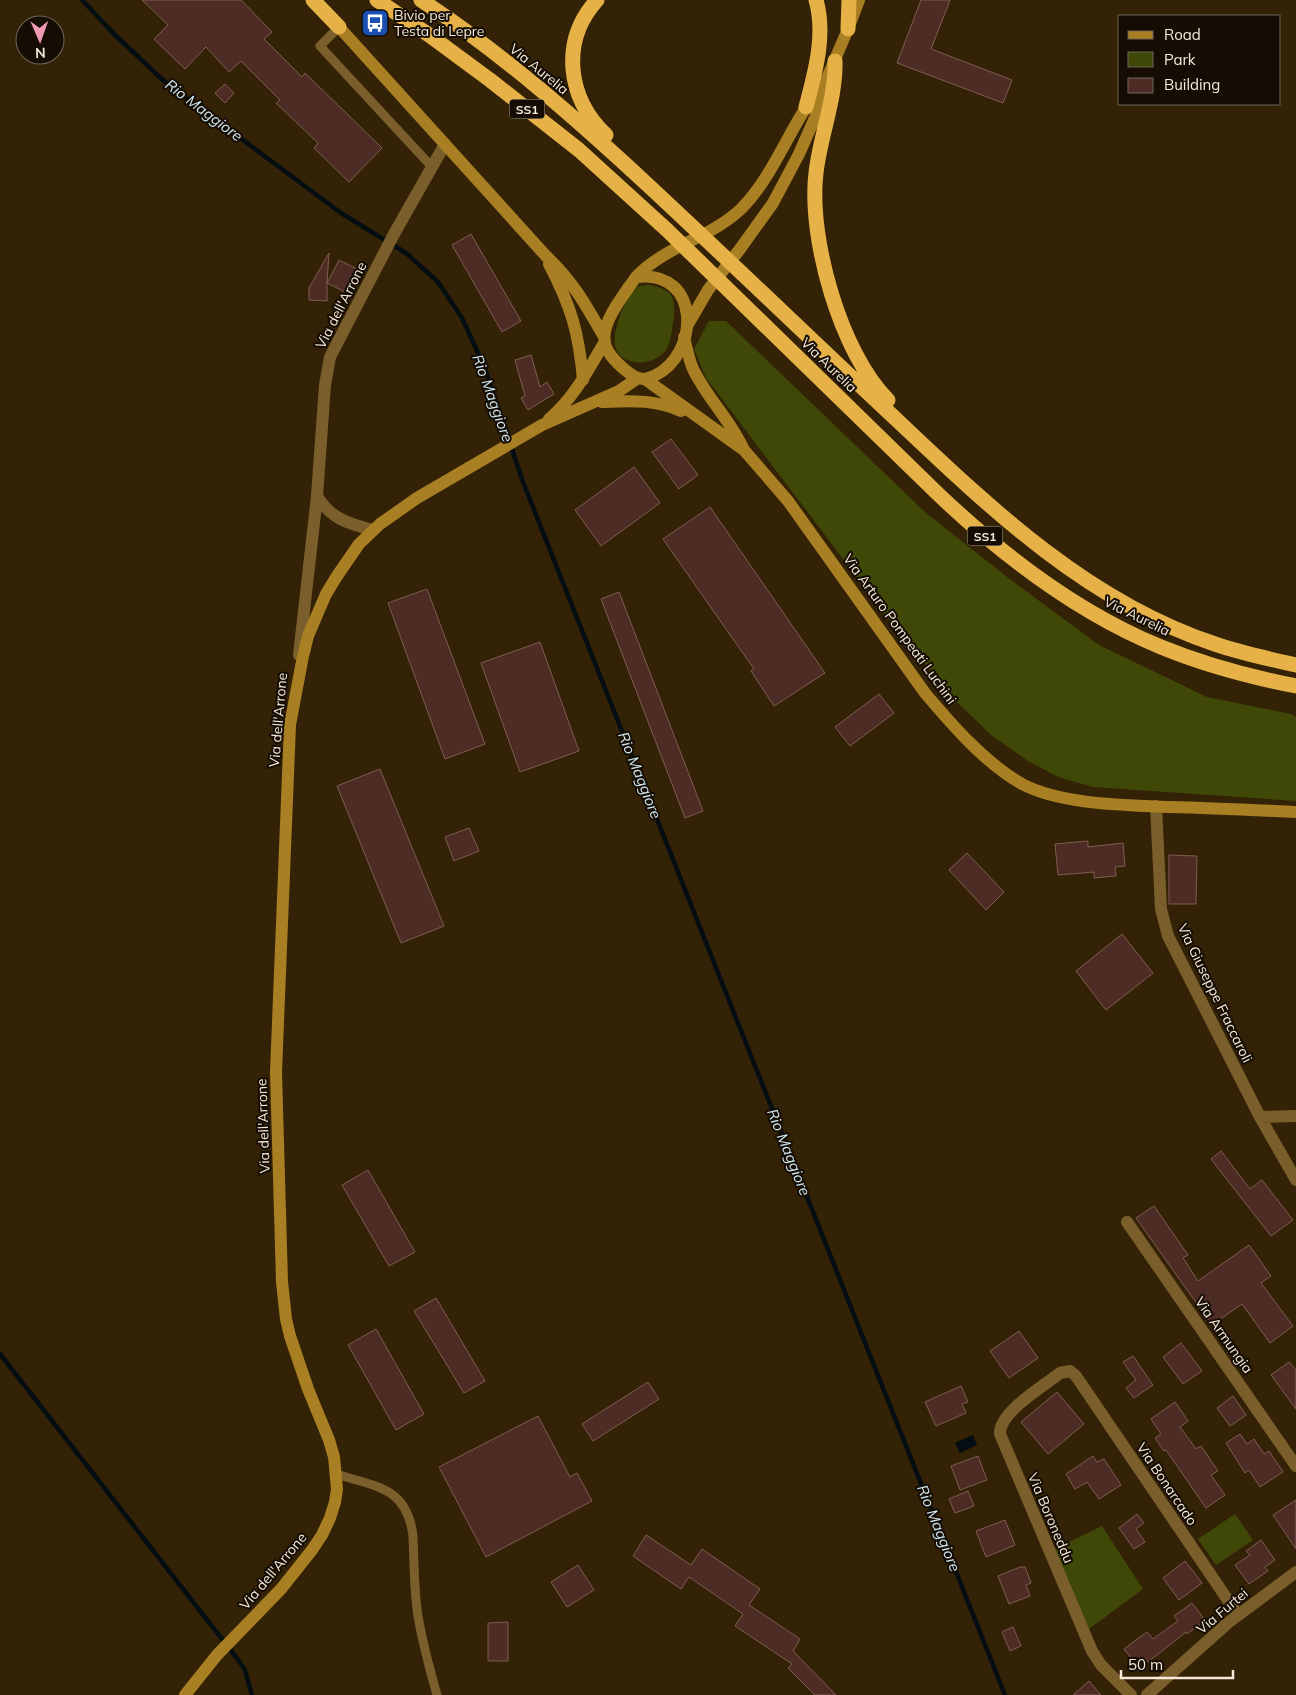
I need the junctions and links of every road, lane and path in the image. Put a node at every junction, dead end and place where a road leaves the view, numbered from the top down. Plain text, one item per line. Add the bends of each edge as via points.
1 (313, 0) edge
2 (377, 0) edge
3 (421, 0) edge
4 (597, 0) edge
5 (816, 0) edge
6 (849, 0) edge
7 (859, 0) edge
8 (339, 27) junction
9 (848, 29) junction
10 (835, 61) junction
11 (821, 92) junction
12 (806, 107) junction
13 (445, 144) junction
14 (432, 167) junction
15 (657, 194) junction
16 (546, 256) junction
17 (636, 277) junction
18 (686, 331) junction
19 (603, 339) junction
20 (641, 379) junction
21 (582, 380) junction
22 (595, 402) junction
23 (706, 422) junction
24 (538, 427) junction
25 (744, 450) junction
26 (946, 466) junction
27 (318, 496) junction
28 (373, 530) junction
29 (1296, 664) edge
30 (1296, 686) edge
31 (295, 696) junction
32 (1156, 806) junction
33 (1296, 812) edge
34 (1296, 1116) edge
35 (1260, 1117) junction
36 (1296, 1180) edge
37 (1127, 1222) dead end
38 (1070, 1372) joint
39 (1296, 1466) edge
40 (336, 1474) junction
41 (1296, 1572) edge
42 (1238, 1615) junction
43 (185, 1695) edge
44 (437, 1695) edge
45 (1130, 1695) edge
46 (1147, 1695) edge

1 - 8 highway
2 - 30 highway, Via Aurelia / SS1 via 490,80 579,150 667,230 960,514 1012,558 1115,625 1167,649 1234,672
3 - 15 highway, Via Aurelia / SS1 via 590,131
4 - 15 highway via 583,19 574,47 573,72 578,94 595,123 657,181
5 - 12 highway via 820,15 819,47
6 - 9 highway
7 - 9 street
8 - 13 street
8 - 14 lane via 320,46
9 - 10 street
10 - 11 street
10 - 26 highway via 814,196 822,253 837,312 854,352 871,379 937,448
11 - 12 street
11 - 18 street via 818,111 773,203 708,290
12 - 17 street via 774,166 740,210 711,231 654,260
13 - 14 street, Via dell'Arrone
13 - 16 street
14 - 27 street, Via dell'Arrone via 330,357 325,385
15 - 26 highway, Via Aurelia / SS1
16 - 19 street via 571,282
16 - 21 street via 575,325
17 - 18 street via 655,276 677,288 685,303
17 - 19 street via 616,306
18 - 20 street via 670,364 660,372
18 - 25 street, Via Arturo Pompeati Luchini via 694,371 735,431
19 - 20 street via 618,363
19 - 21 street
20 - 22 street
20 - 23 street, Via Arturo Pompeati Luchini
21 - 24 street via 558,410
22 - 23 street, Via Arturo Pompeati Luchini via 658,402
22 - 24 street
23 - 25 street, Via Arturo Pompeati Luchini
24 - 28 street via 418,498
25 - 32 street, Via Arturo Pompeati Luchini via 788,501 925,693 979,751 1012,777 1042,793 1090,802
26 - 29 highway, Via Aurelia / SS1 via 1054,558 1120,601 1215,644
27 - 28 street via 336,517
27 - 31 street, Via dell'Arrone
28 - 31 street via 348,559 326,594 305,645
31 - 40 street, Via dell'Arrone via 290,725 276,1072 282,1282 290,1336 329,1440
32 - 33 street, Via Arturo Pompeati Luchini
32 - 35 street, Via Giuseppe Fraccaroli via 1161,909 1165,927
34 - 35 street
35 - 36 street, Via Giuseppe Fraccaroli
37 - 39 street, Via Armungia
38 - 42 street, Via Bonarcado via 1076,1376
38 - 45 street, Via Boroneddu via 1060,1373 1009,1412 1000,1425 1000,1434 1092,1651
40 - 43 street, Via dell'Arrone via 335,1502 322,1535 280,1589
40 - 44 lane via 388,1492 406,1508 412,1525 419,1621
41 - 42 street, Via Furtei
42 - 46 street, Via Furtei

